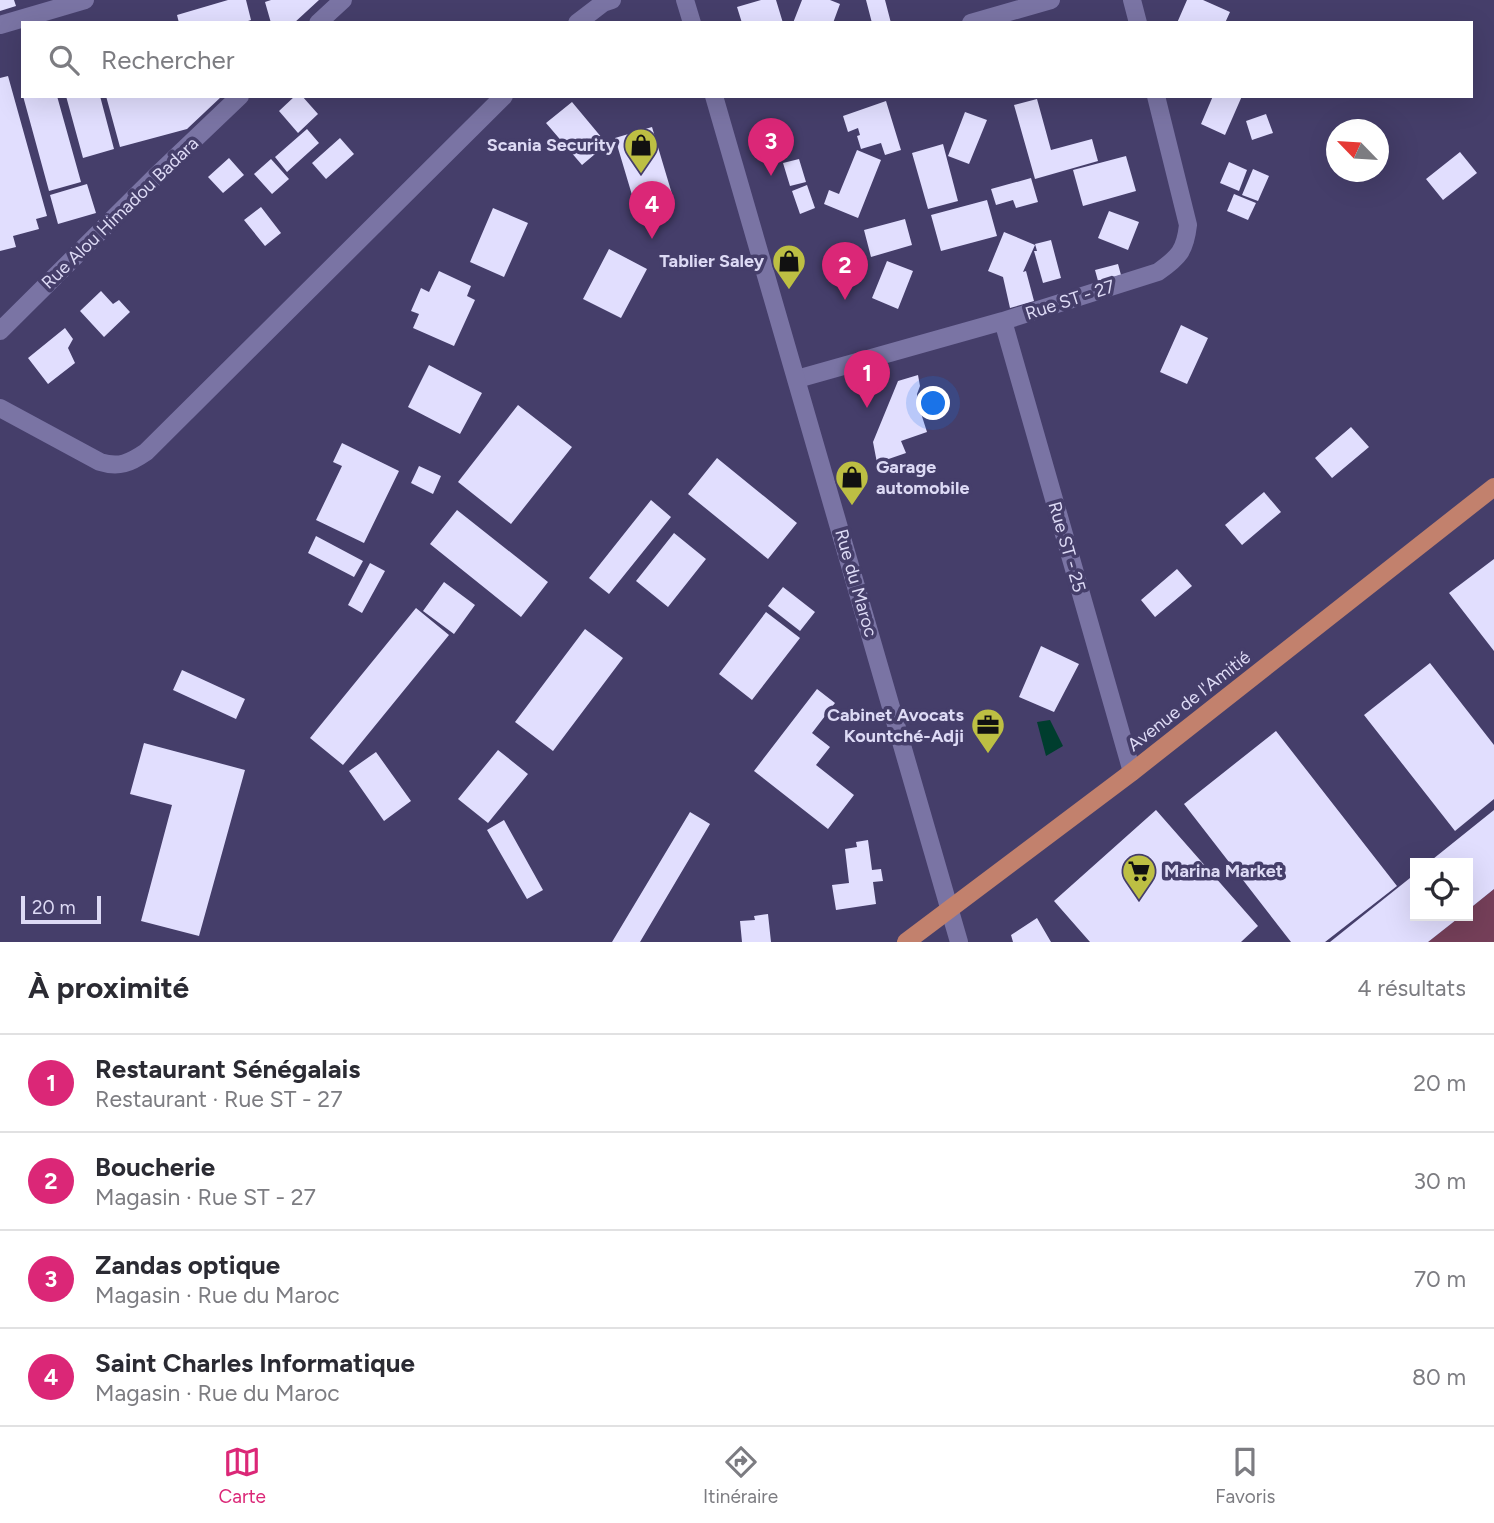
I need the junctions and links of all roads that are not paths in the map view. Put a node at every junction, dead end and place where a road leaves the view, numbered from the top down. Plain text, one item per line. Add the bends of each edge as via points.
1 (85, 0) edge
2 (342, 0) edge
3 (612, 0) edge
4 (685, 0) edge
5 (1051, 0) edge
6 (1132, 0) edge
7 (320, 21) edge
8 (580, 21) edge
9 (691, 21) edge
10 (978, 21) edge
11 (1137, 21) edge
12 (0, 25) edge
13 (238, 98) edge
14 (502, 98) edge
15 (715, 98) edge
16 (1156, 98) edge
17 (1003, 321) junction
18 (0, 331) edge
19 (797, 379) junction
20 (0, 408) edge
21 (1494, 487) edge
22 (1132, 772) junction
23 (949, 909) junction
24 (906, 942) edge
25 (960, 942) edge

1 - 12 street
2 - 7 street
3 - 8 street
4 - 9 street
5 - 10 street
6 - 11 street
13 - 18 street, Rue Alou Himadou Badara
14 - 20 street via 146,452 130,462 115,467 100,462
15 - 19 street, Rue du Maroc
16 - 17 street, Rue ST - 27 via 1188,225 1186,243 1177,258 1158,272
17 - 19 street, Rue ST - 27
17 - 22 street, Rue ST - 25
19 - 23 street, Rue du Maroc
21 - 22 main road, Avenue de l'Amitié
22 - 23 main road, Avenue de l'Amitié
23 - 24 main road, Avenue de l'Amitié
23 - 25 street, Rue du Maroc

